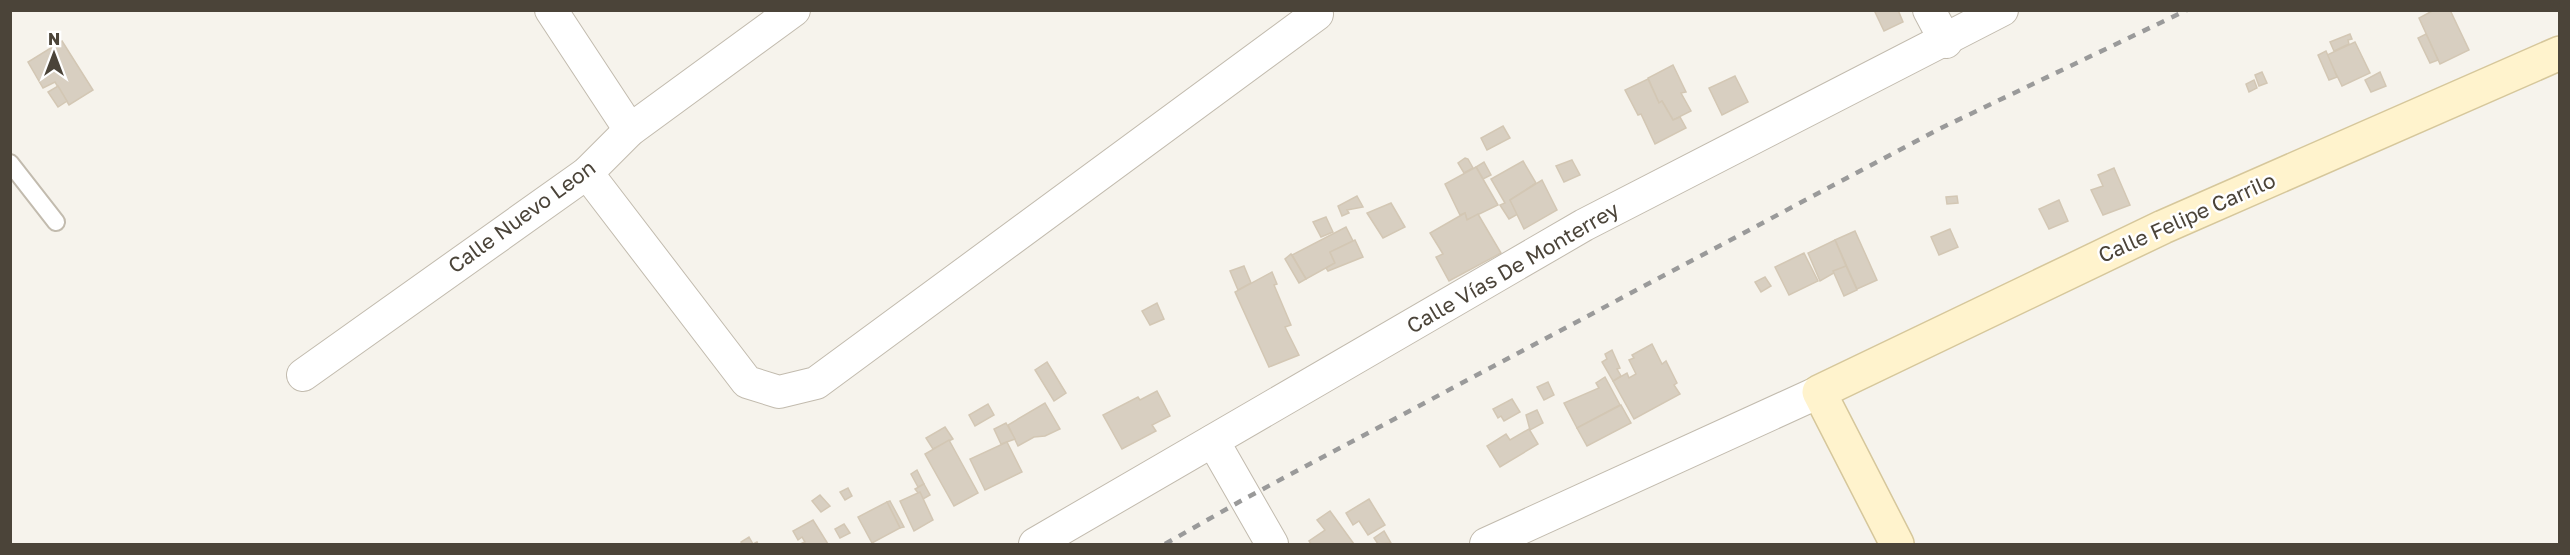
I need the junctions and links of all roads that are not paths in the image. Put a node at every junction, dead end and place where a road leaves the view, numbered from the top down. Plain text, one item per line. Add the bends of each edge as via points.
1 (551, 10) edge
2 (794, 10) edge
3 (1929, 10) edge
4 (2002, 10) edge
5 (1318, 12) edge
6 (1946, 42) junction
7 (2559, 53) edge
8 (630, 130) junction
9 (10, 163) edge
10 (587, 173) junction
11 (56, 222) dead end
12 (303, 375) dead end
13 (1819, 392) junction
14 (1213, 441) junction
15 (1035, 544) edge
16 (1272, 544) edge
17 (1486, 544) edge
18 (1897, 544) edge

1 - 8 street
2 - 8 street, Calle Nuevo Leon
3 - 6 street
4 - 6 street, Calle Vías De Monterrey
5 - 10 street via 816,382 778,392 747,382
6 - 14 street, Calle Vías De Monterrey via 1584,225
7 - 13 street, Calle Felipe Carrilo via 2163,227
8 - 10 street, Calle Nuevo Leon
9 - 11 lane
10 - 12 street, Calle Nuevo Leon
13 - 17 street
13 - 18 street
14 - 15 street, Calle Vías De Monterrey
14 - 16 street

